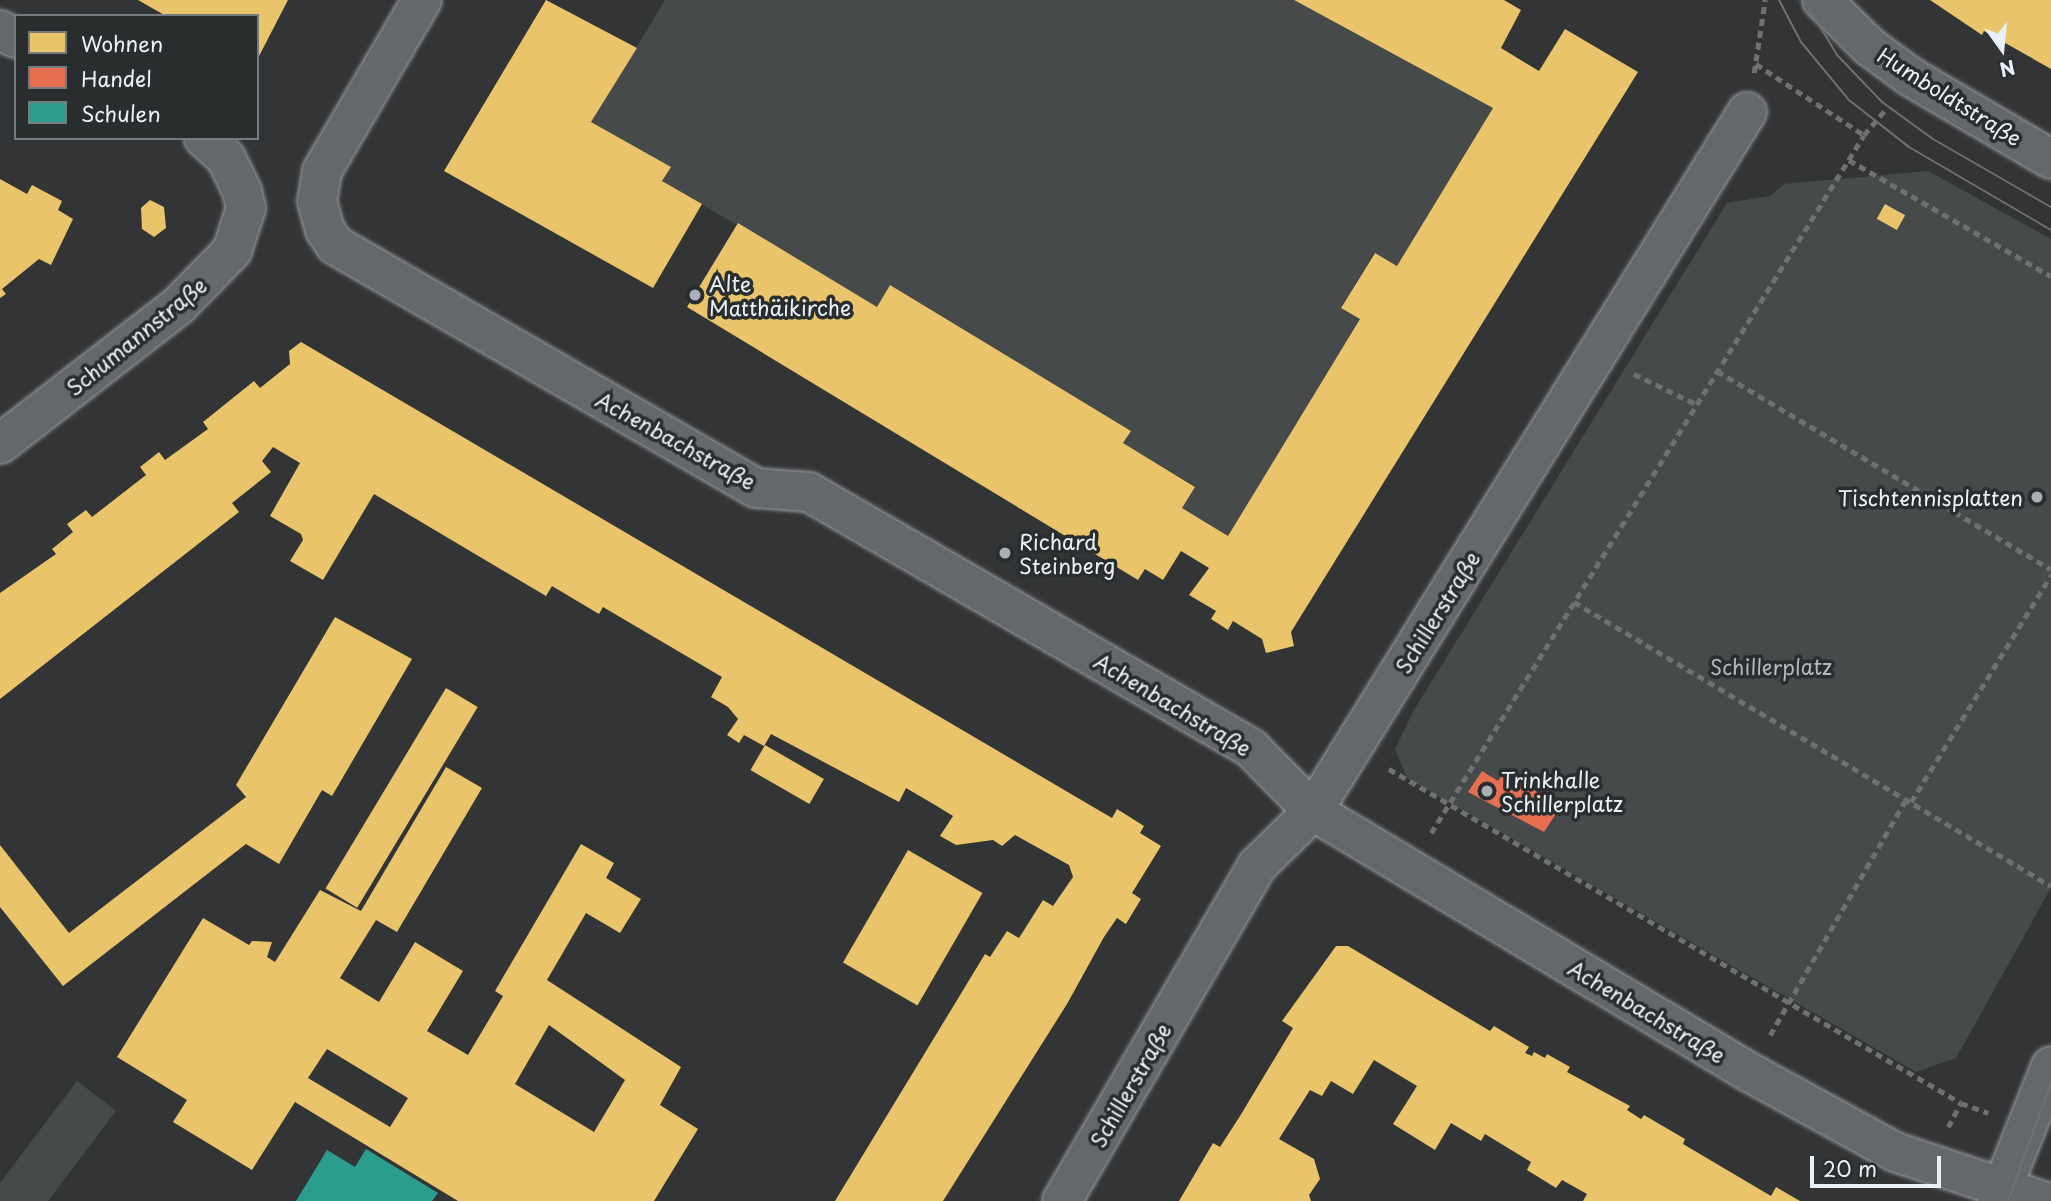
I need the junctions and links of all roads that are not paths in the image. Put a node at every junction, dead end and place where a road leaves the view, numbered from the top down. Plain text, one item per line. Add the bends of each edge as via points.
1 (422, 0) edge
2 (1822, 0) edge
3 (1747, 112) road end
4 (207, 140) edge
5 (2051, 159) edge
6 (0, 444) edge
7 (1313, 811) junction
8 (2051, 1066) edge
9 (2000, 1193) edge
10 (1062, 1201) edge
11 (2043, 1201) edge

1 - 7 street, Achenbachstraße via 330,152 317,201 325,230 335,245 756,488 809,492 1251,748
2 - 5 street, Humboldtstraße via 1870,47 1911,76
3 - 7 street, Schillerstraße
4 - 6 street, Schumannstraße via 237,176 246,208 241,232 217,270 179,305
7 - 9 street, Achenbachstraße via 1749,1072 1895,1152
7 - 10 street, Schillerstraße via 1257,866
8 - 9 street
9 - 11 street, Achenbachstraße

